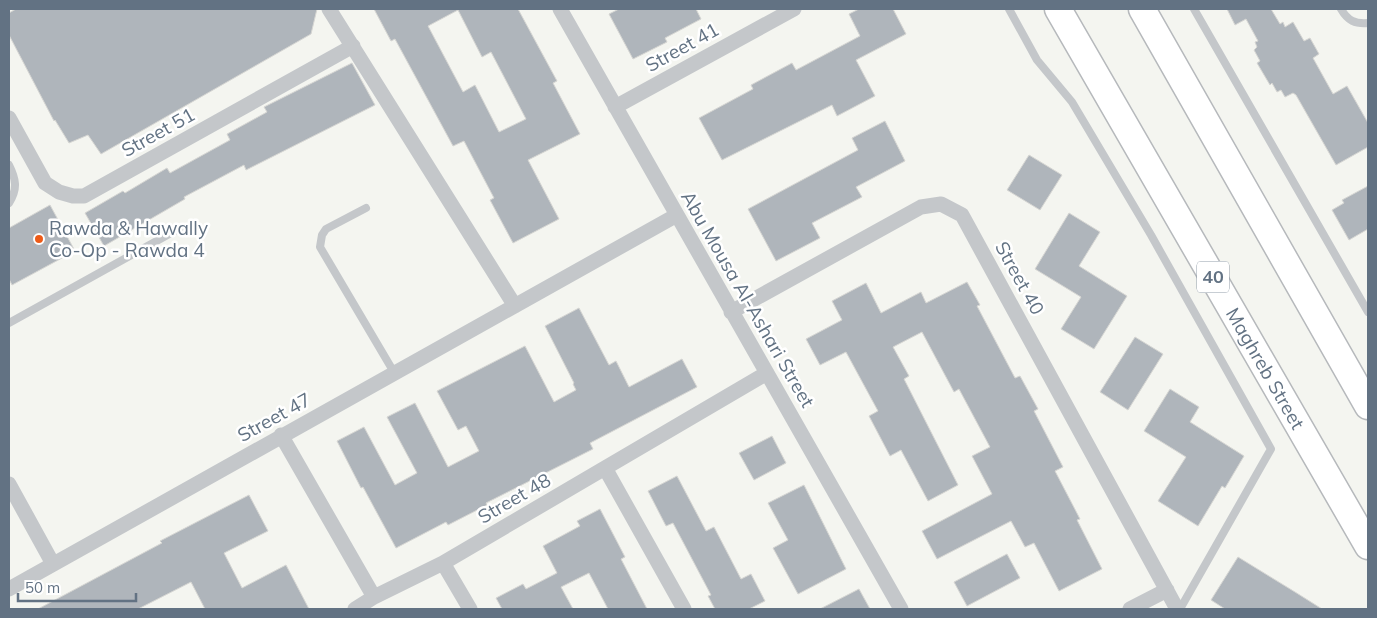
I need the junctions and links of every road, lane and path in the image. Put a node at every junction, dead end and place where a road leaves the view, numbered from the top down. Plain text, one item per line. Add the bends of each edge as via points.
1 (329, 9) edge
2 (560, 9) edge
3 (794, 9) edge
4 (1009, 9) edge
5 (1058, 9) edge
6 (1142, 9) edge
7 (1194, 9) edge
8 (1341, 9) edge
9 (1368, 23) edge
10 (353, 46) junction
11 (615, 106) junction
12 (9, 118) edge
13 (9, 165) edge
14 (9, 203) edge
15 (366, 208) dead end
16 (677, 215) junction
17 (180, 228) dead end
18 (514, 306) junction
19 (732, 312) junction
20 (1368, 312) edge
21 (9, 323) edge
22 (767, 373) junction
23 (395, 374) junction
24 (1368, 406) edge
25 (282, 436) junction
26 (605, 468) junction
27 (9, 484) edge
28 (1363, 536) edge
29 (1368, 553) edge
30 (443, 563) junction
31 (53, 564) junction
32 (9, 589) edge
33 (1167, 590) junction
34 (374, 597) junction
35 (354, 609) edge
36 (470, 609) edge
37 (684, 609) edge
38 (901, 609) edge
39 (1130, 609) edge
40 (1179, 609) edge

1 - 10 street
2 - 11 street, Abu Mousa Al-Ashari Street
3 - 11 street, Street 41
4 - 40 lane via 1037,60 1072,102 1272,449
5 - 28 highway, Maghreb Street / 40
6 - 24 highway
7 - 20 lane
8 - 9 lane via 1350,21
10 - 12 street, Street 51 via 84,196 59,192 44,183
10 - 18 street
11 - 16 street, Abu Mousa Al-Ashari Street
13 - 14 lane via 15,192
15 - 23 lane via 326,229 320,247
16 - 18 street, Street 47
16 - 19 street, Abu Mousa Al-Ashari Street
17 - 21 lane
18 - 23 street, Street 47
19 - 22 street, Abu Mousa Al-Ashari Street
19 - 33 street, Street 40 via 921,207 941,204 962,215
22 - 26 street, Street 48
22 - 38 street, Abu Mousa Al-Ashari Street
23 - 25 street, Street 47
25 - 31 street, Street 47
25 - 34 street
26 - 30 street, Street 48
26 - 37 street
27 - 31 street
28 - 29 highway, Maghreb Street
30 - 34 street, Street 48
30 - 36 street
31 - 32 street, Street 47
33 - 39 street
33 - 40 street, Street 40
34 - 35 street, Street 48

